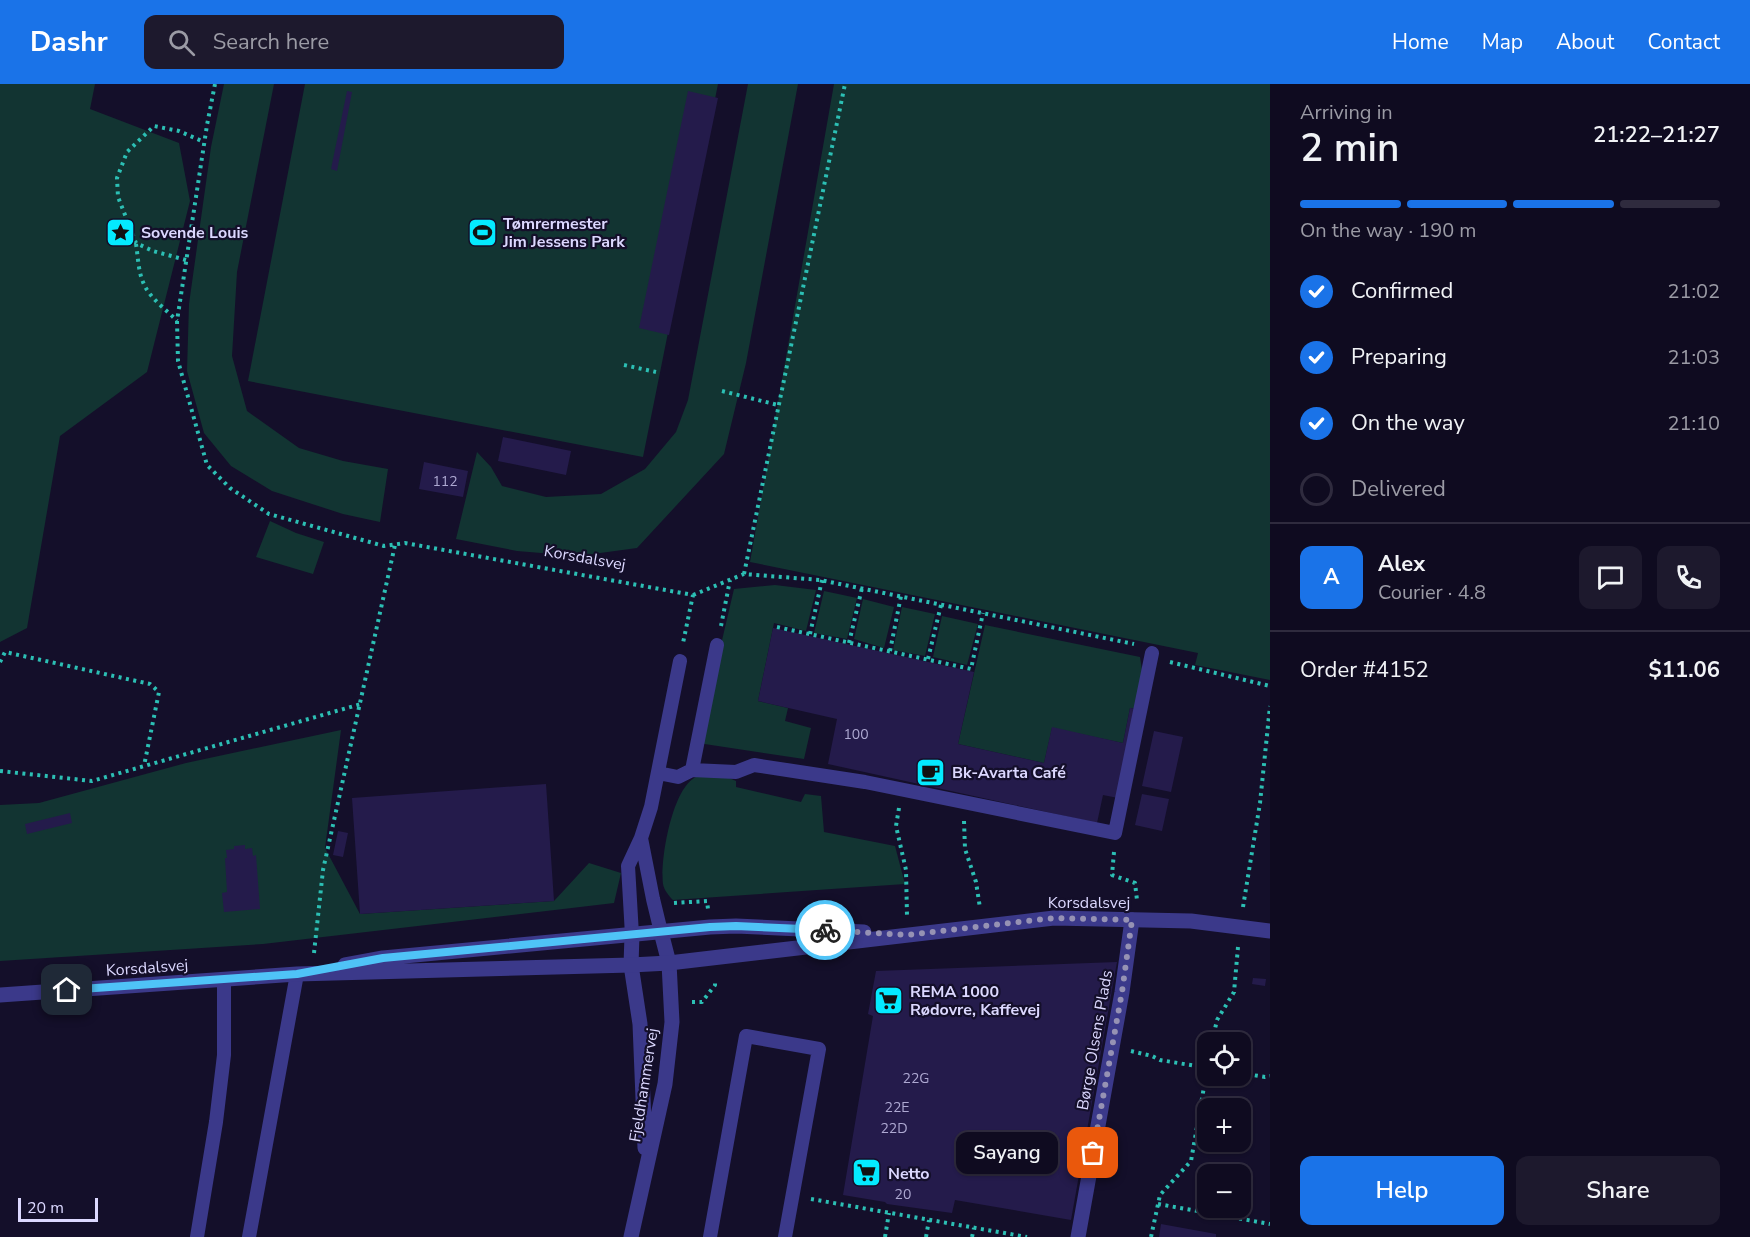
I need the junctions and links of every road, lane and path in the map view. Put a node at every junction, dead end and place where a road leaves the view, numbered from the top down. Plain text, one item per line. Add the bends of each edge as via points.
1 (215, 84) edge
2 (844, 84) edge
3 (204, 142) junction
4 (136, 243) junction
5 (186, 260) junction
6 (177, 321) junction
7 (624, 365) dead end
8 (656, 372) dead end
9 (723, 391) dead end
10 (778, 405) junction
11 (394, 545) junction
12 (744, 574) junction
13 (730, 580) junction
14 (822, 580) junction
15 (862, 588) junction
16 (693, 595) junction
17 (901, 596) junction
18 (941, 605) junction
19 (983, 613) junction
20 (777, 627) dead end
21 (810, 634) junction
22 (849, 643) junction
23 (717, 645) joint
24 (890, 651) junction
25 (1152, 653) junction
26 (928, 660) junction
27 (680, 661) joint
28 (0, 662) edge
29 (1270, 686) edge
30 (361, 704) junction
31 (1270, 706) edge
32 (144, 766) junction
33 (692, 770) junction
34 (0, 771) edge
35 (658, 773) junction
36 (902, 789) junction
37 (969, 803) junction
38 (1116, 833) junction
39 (641, 838) junction
40 (707, 902) dead end
41 (668, 903) dead end
42 (1136, 920) junction
43 (983, 926) junction
44 (1239, 927) junction
45 (1270, 931) edge
46 (661, 932) junction
47 (632, 934) junction
48 (907, 935) junction
49 (669, 963) junction
50 (631, 965) junction
51 (305, 972) junction
52 (224, 979) junction
53 (0, 995) edge
54 (1214, 1032) edge
55 (1152, 1056) dead end
56 (1197, 1065) edge
57 (1251, 1075) edge
58 (1270, 1076) edge
59 (1204, 1086) edge
60 (646, 1172) junction
61 (792, 1196) junction
62 (1158, 1204) junction
63 (889, 1213) junction
64 (929, 1220) junction
65 (1270, 1224) edge
66 (974, 1228) junction
67 (1012, 1236) edge
68 (197, 1237) edge
69 (249, 1237) edge
70 (631, 1237) edge
71 (710, 1237) edge
72 (785, 1237) edge
73 (885, 1237) edge
74 (926, 1237) edge
75 (972, 1237) edge
76 (1027, 1237) edge
77 (1078, 1237) edge
78 (1150, 1237) edge

1 - 3 path
2 - 10 path
3 - 4 path via 154,126 127,152 117,178 118,197
3 - 5 path
4 - 5 path
4 - 6 path via 139,270 148,293
5 - 6 path
6 - 11 path via 178,362 207,465 230,488 269,514 384,546
7 - 8 path
9 - 10 path
10 - 12 path
11 - 16 path, Korsdalsvej via 405,543
11 - 30 path
12 - 13 path
12 - 14 path
13 - 16 path
13 - 23 path
14 - 15 path
14 - 21 path
15 - 17 path
15 - 22 path
16 - 27 path
17 - 18 path
17 - 24 path
18 - 19 path
18 - 26 path
19 - 25 path via 1136,644
19 - 26 path via 971,669
20 - 21 path
21 - 22 path
22 - 24 path
23 - 33 lane
24 - 26 path
25 - 29 path via 1167,662
25 - 38 lane
27 - 35 lane
28 - 32 path via 5,652 150,684 159,692
30 - 32 path
30 - 51 path via 323,870
31 - 44 path via 1260,803
32 - 34 path via 92,781
33 - 35 lane via 678,777
33 - 36 lane via 736,772 754,765
35 - 39 lane
36 - 37 lane
36 - 48 path via 896,826 906,870
37 - 38 lane
37 - 43 path via 964,824 965,849 976,882
38 - 42 path via 1112,875 1135,883
39 - 46 lane
39 - 47 lane via 628,866
40 - 41 path
42 - 43 street, Korsdalsvej via 1054,918
42 - 44 street, Korsdalsvej
42 - 77 street, Børge Olsens Plads
43 - 48 street, Korsdalsvej
44 - 45 street, Korsdalsvej
44 - 54 path via 1234,992
46 - 47 street, Korsdalsvej
46 - 48 street, Korsdalsvej via 736,926
46 - 49 street, Fjeldhammervej
47 - 50 street
47 - 51 street, Korsdalsvej via 383,958
48 - 49 street, Korsdalsvej
49 - 50 street, Korsdalsvej
49 - 60 street, Fjeldhammervej via 672,1022
50 - 51 street, Korsdalsvej
50 - 60 street, Fjeldhammervej via 640,1024
51 - 52 street, Korsdalsvej
51 - 69 lane
52 - 53 street, Korsdalsvej
52 - 68 lane via 224,1055
55 - 56 path
57 - 58 path
59 - 62 path via 1191,1161 1160,1195
60 - 70 street, Fjeldhammervej
61 - 63 path
61 - 71 lane via 819,1049 746,1036
61 - 72 lane
62 - 65 path
62 - 78 path
63 - 64 path
63 - 73 path
64 - 66 path
64 - 74 path
66 - 67 path
66 - 75 path
67 - 76 path

